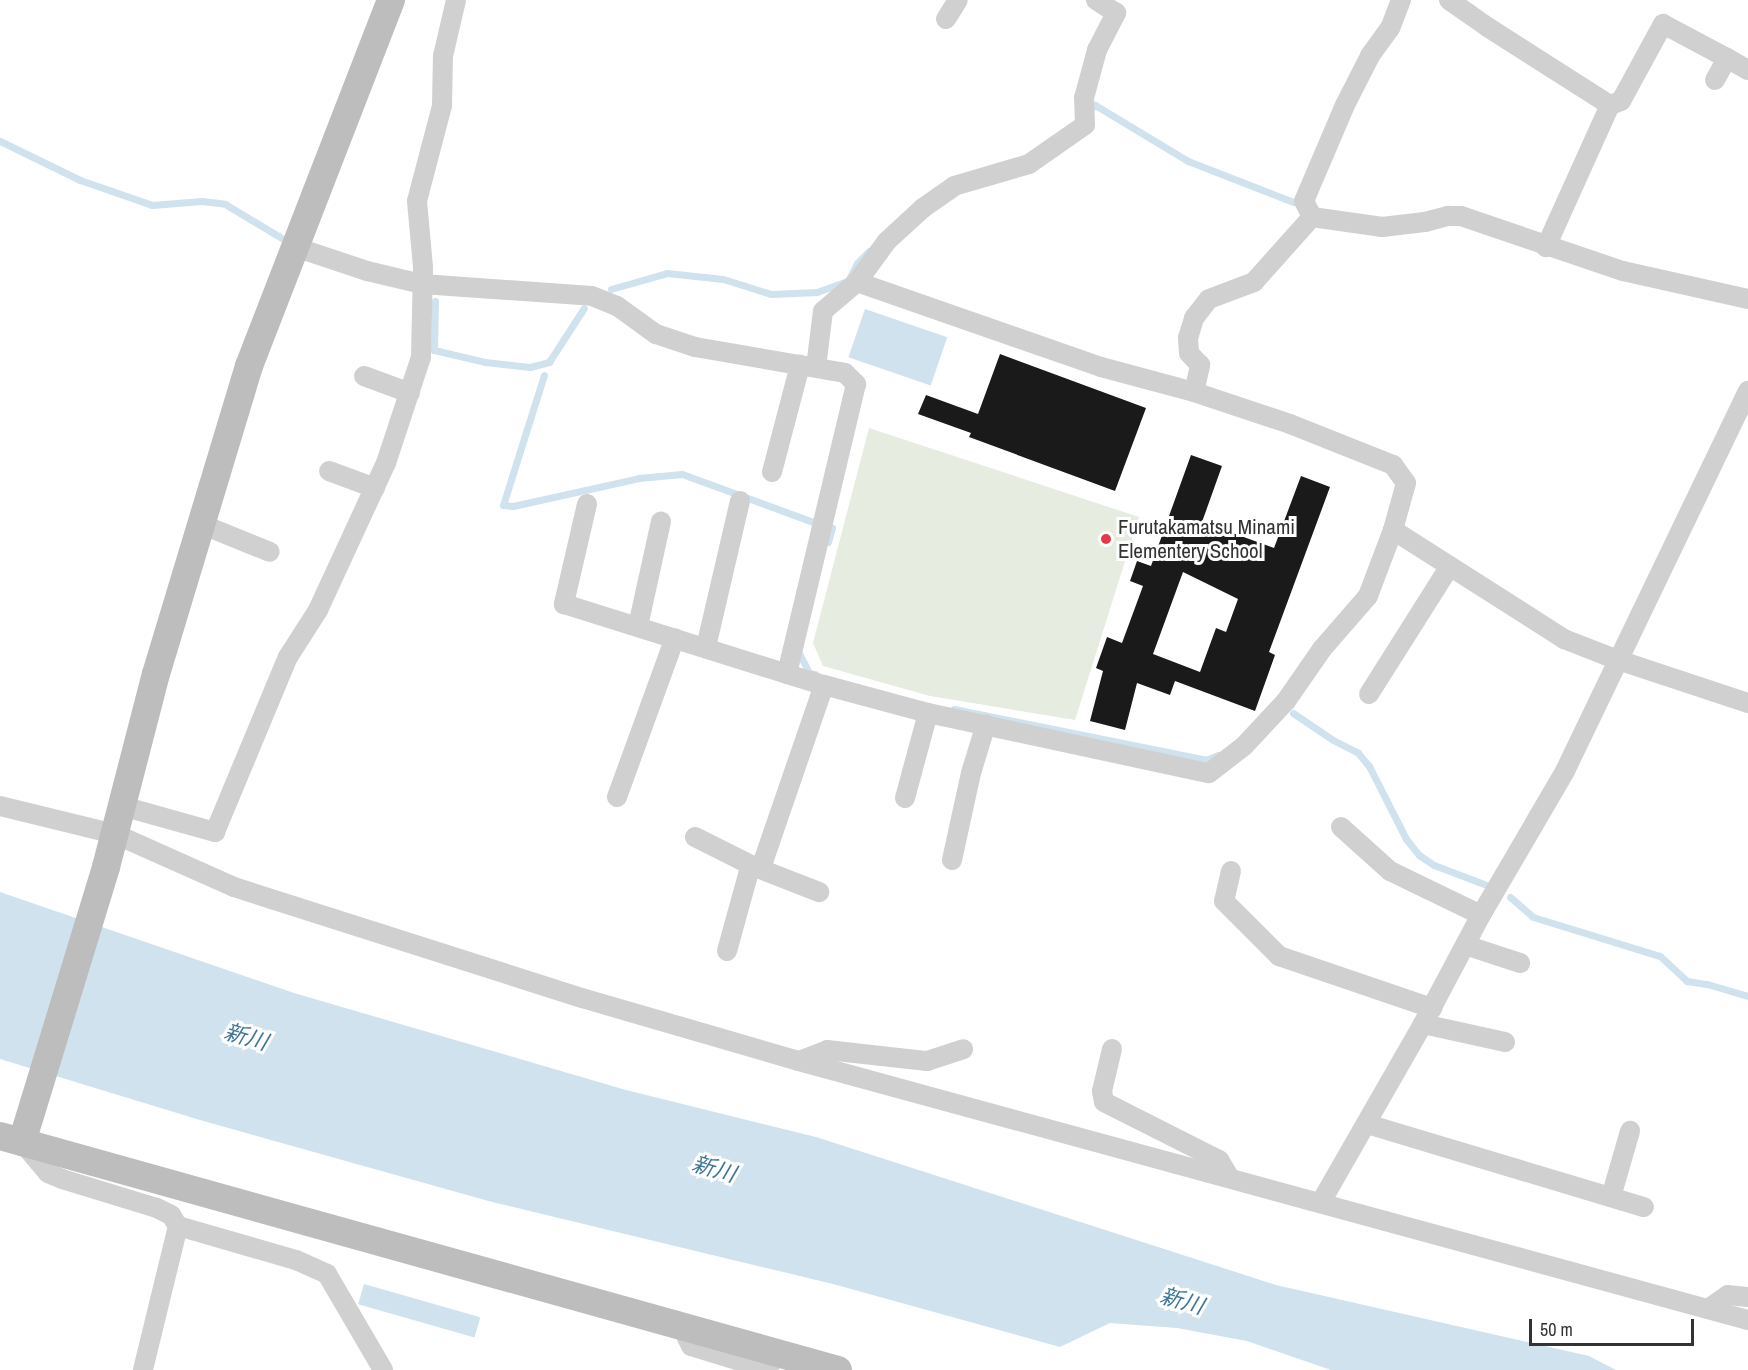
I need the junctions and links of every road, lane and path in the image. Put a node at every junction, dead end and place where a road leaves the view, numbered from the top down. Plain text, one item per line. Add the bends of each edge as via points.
1 (391, 0) edge
2 (456, 0) edge
3 (958, 0) edge
4 (1096, 0) edge
5 (1401, 0) edge
6 (1449, 0) edge
7 (946, 19) dead end
8 (1727, 58) junction
9 (1748, 70) edge
10 (1716, 80) dead end
11 (1610, 105) junction
12 (1312, 217) junction
13 (296, 247) junction
14 (1546, 247) junction
15 (857, 282) junction
16 (422, 284) junction
17 (1748, 299) edge
18 (808, 366) junction
19 (364, 376) dead end
20 (1194, 392) junction
21 (1748, 392) edge
22 (410, 393) junction
23 (329, 471) dead end
24 (772, 472) dead end
25 (375, 488) junction
26 (740, 501) dead end
27 (587, 504) dead end
28 (661, 521) dead end
29 (201, 524) junction
30 (1393, 530) junction
31 (270, 552) dead end
32 (1450, 566) junction
33 (638, 626) junction
34 (675, 638) junction
35 (706, 647) junction
36 (1618, 660) junction
37 (787, 674) junction
38 (824, 685) junction
39 (1369, 694) dead end
40 (1748, 703) edge
41 (928, 713) junction
42 (986, 724) junction
43 (617, 797) dead end
44 (905, 798) dead end
45 (0, 806) edge
46 (122, 806) junction
47 (1341, 826) dead end
48 (115, 834) junction
49 (695, 837) dead end
50 (952, 860) dead end
51 (755, 867) junction
52 (1231, 870) dead end
53 (819, 892) dead end
54 (1481, 915) junction
55 (1465, 945) junction
56 (727, 951) dead end
57 (1520, 963) dead end
58 (1427, 1016) junction
59 (1505, 1042) dead end
60 (1112, 1048) dead end
61 (963, 1049) dead end
62 (799, 1061) junction
63 (1367, 1124) junction
64 (1630, 1131) dead end
65 (15, 1138) edge
66 (1230, 1178) junction
67 (1611, 1197) junction
68 (1321, 1202) junction
69 (1644, 1207) dead end
70 (178, 1226) junction
71 (1748, 1298) edge
72 (1708, 1309) junction
73 (1748, 1320) edge
74 (689, 1329) junction
75 (142, 1370) edge
76 (383, 1370) edge
77 (769, 1370) edge
78 (838, 1370) edge

1 - 13 street
2 - 16 street via 443,56 442,106 417,201
3 - 7 street
4 - 15 street via 1116,13 1098,50 1084,98 1085,125 1029,164 954,186 887,241
5 - 12 street via 1390,28 1370,56 1345,105 1304,201
6 - 11 street
8 - 9 street
8 - 10 street
8 - 11 street via 1663,24 1621,101
11 - 14 street
12 - 14 street via 1382,227 1461,216
12 - 20 street via 1254,282 1209,299 1194,318 1188,338 1189,353 1200,365
13 - 16 street via 367,271
13 - 29 street via 249,366
14 - 17 street via 1623,271
15 - 18 street via 823,311
15 - 20 street via 1101,367
16 - 18 street via 592,296 617,306 656,333 695,347
16 - 22 street via 421,357
18 - 24 street
18 - 37 street via 845,373 856,384
19 - 22 street
20 - 30 street via 1290,424 1393,465 1406,483
21 - 36 street
22 - 25 street
23 - 25 street
25 - 46 street via 318,610 288,657 215,832
26 - 35 street
27 - 33 street via 564,604
28 - 33 street
29 - 31 street
29 - 46 street
30 - 32 street
30 - 42 street via 1368,596 1322,649 1286,701 1244,747 1209,773
32 - 36 street via 1564,639
32 - 39 street
33 - 34 street
34 - 35 street
34 - 43 street
35 - 37 street
36 - 40 street
36 - 54 street via 1565,771
37 - 38 street
38 - 41 street
38 - 51 street via 763,862
41 - 42 street
41 - 44 street
42 - 50 street
45 - 48 street
46 - 48 street
47 - 54 street via 1390,871
48 - 62 street via 234,887 582,998
48 - 65 street
49 - 51 street
51 - 53 street
51 - 56 street via 749,872
52 - 58 street via 1224,901 1279,956
54 - 55 street
55 - 57 street
55 - 58 street
58 - 59 street
58 - 63 street
60 - 66 street via 1102,1091 1104,1102 1219,1160
61 - 62 street via 927,1061 826,1050
62 - 66 street
63 - 67 street
63 - 68 street
64 - 67 street
65 - 70 street via 48,1173 157,1208 171,1215
65 - 74 street
66 - 68 street
67 - 69 street
68 - 72 street
70 - 75 street
70 - 76 street via 296,1260 327,1274
71 - 72 street via 1728,1295
72 - 73 street
74 - 77 street via 687,1338 691,1346
74 - 78 street

